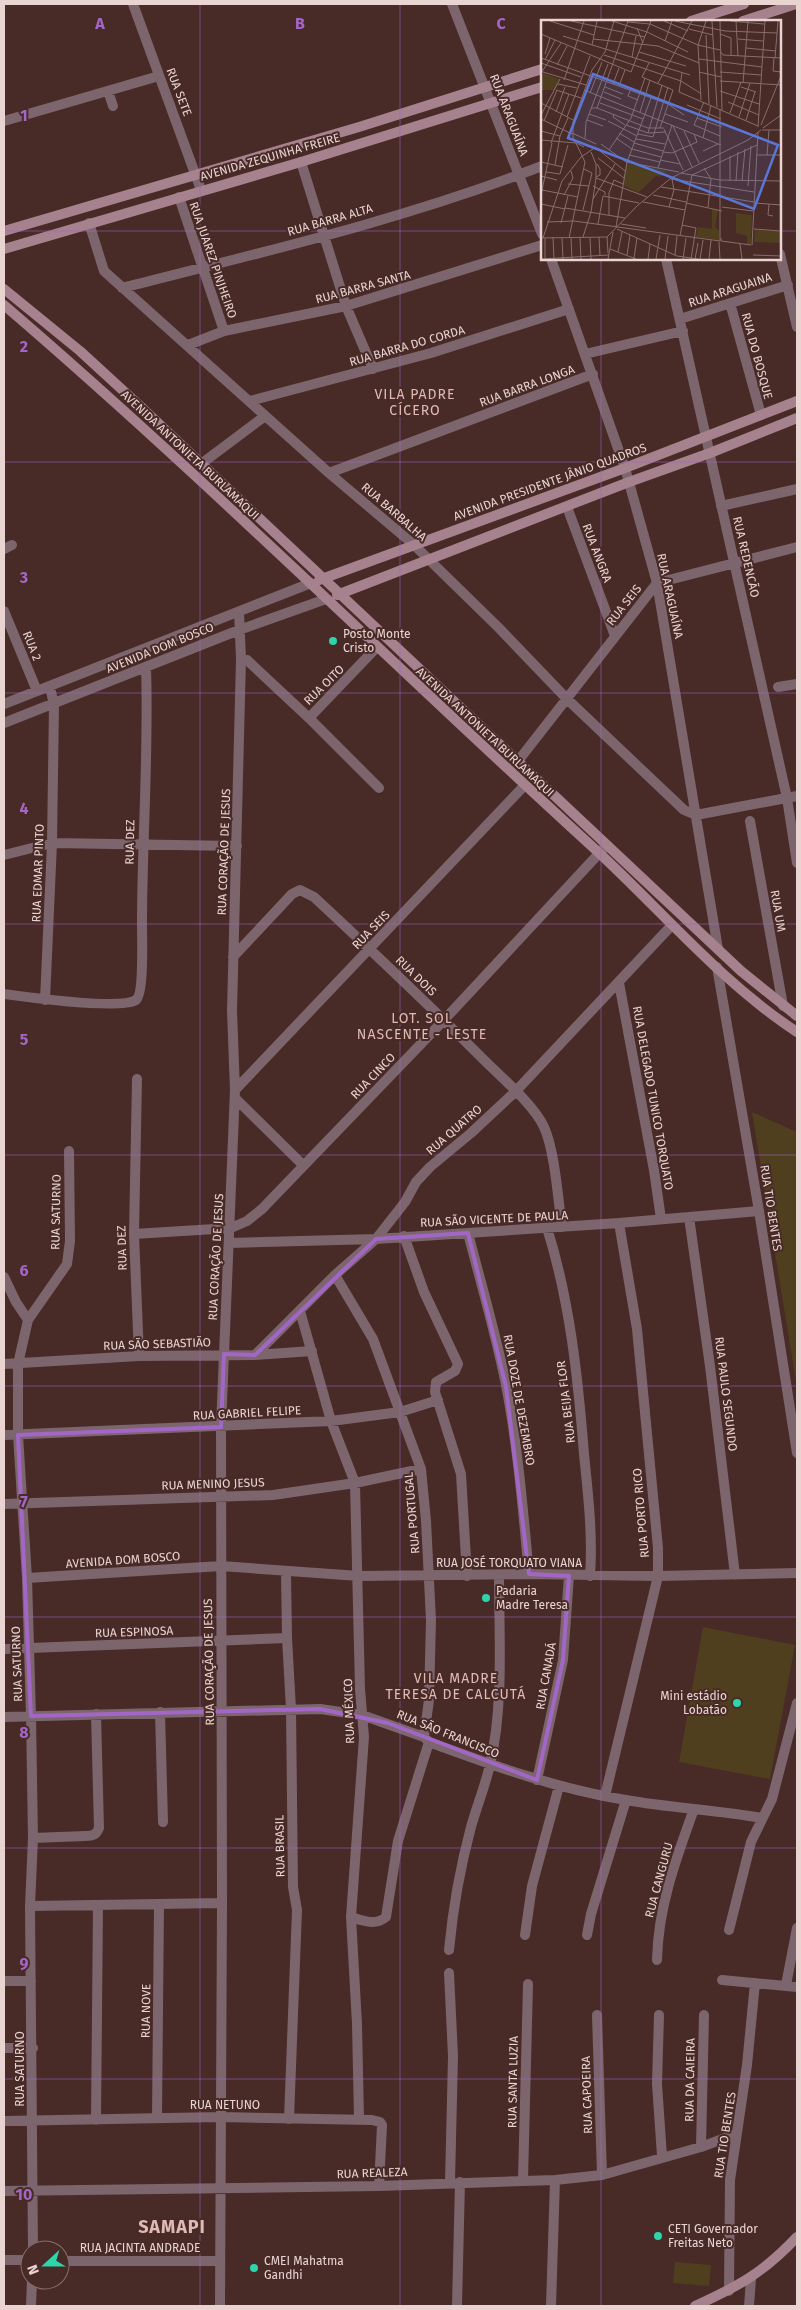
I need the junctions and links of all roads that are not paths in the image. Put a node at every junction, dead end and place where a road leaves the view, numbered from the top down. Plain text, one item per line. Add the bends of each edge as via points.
1 (132, 4) edge
2 (452, 4) edge
3 (796, 4) edge
4 (737, 5) edge
5 (694, 20) edge
6 (746, 20) edge
7 (541, 70) edge
8 (159, 76) junction
9 (541, 87) edge
10 (485, 88) junction
11 (108, 91) junction
12 (490, 103) junction
13 (113, 106) dead end
14 (4, 121) edge
15 (359, 127) junction
16 (365, 141) junction
17 (301, 162) junction
18 (541, 166) edge
19 (196, 175) junction
20 (519, 175) junction
21 (201, 190) junction
22 (138, 192) junction
23 (179, 197) junction
24 (142, 208) junction
25 (89, 223) junction
26 (4, 231) edge
27 (541, 231) edge
28 (324, 236) junction
29 (541, 244) edge
30 (4, 249) edge
31 (781, 258) edge
32 (551, 260) edge
33 (666, 260) edge
34 (204, 267) junction
35 (788, 285) junction
36 (122, 288) junction
37 (4, 289) edge
38 (730, 303) junction
39 (4, 304) edge
40 (346, 306) junction
41 (569, 309) junction
42 (680, 319) junction
43 (797, 327) edge
44 (224, 331) junction
45 (683, 331) junction
46 (188, 345) junction
47 (585, 354) junction
48 (372, 369) junction
49 (593, 374) junction
50 (797, 401) edge
51 (250, 402) junction
52 (265, 416) junction
53 (761, 416) junction
54 (797, 418) edge
55 (707, 438) junction
56 (710, 453) junction
57 (202, 464) junction
58 (625, 468) junction
59 (329, 473) junction
60 (629, 482) junction
61 (797, 489) edge
62 (721, 506) junction
63 (567, 507) junction
64 (413, 544) junction
65 (797, 547) edge
66 (428, 560) junction
67 (735, 562) junction
68 (324, 578) junction
69 (311, 583) junction
70 (657, 583) junction
71 (340, 594) junction
72 (326, 598) junction
73 (4, 611) edge
74 (239, 612) junction
75 (7, 628) edge
76 (239, 630) junction
77 (616, 636) junction
78 (376, 648) junction
79 (241, 659) junction
80 (146, 667) junction
81 (797, 684) edge
82 (50, 687) junction
83 (778, 688) dead end
84 (37, 691) junction
85 (567, 699) junction
86 (453, 700) junction
87 (4, 704) edge
88 (54, 705) junction
89 (444, 709) junction
90 (309, 718) junction
91 (4, 723) edge
92 (518, 761) junction
93 (524, 786) junction
94 (379, 788) dead end
95 (792, 797) edge
96 (696, 815) junction
97 (750, 821) dead end
98 (52, 843) junction
99 (142, 844) junction
100 (608, 844) junction
101 (237, 846) junction
102 (600, 854) junction
103 (4, 855) edge
104 (797, 863) edge
105 (672, 926) junction
106 (704, 936) junction
107 (696, 947) junction
108 (370, 949) junction
109 (718, 949) junction
110 (233, 958) junction
111 (717, 967) junction
112 (619, 983) junction
113 (4, 994) edge
114 (45, 1000) junction
115 (783, 1006) junction
116 (797, 1016) edge
117 (444, 1020) junction
118 (797, 1032) edge
119 (137, 1079) dead end
120 (515, 1092) junction
121 (235, 1094) junction
122 (69, 1151) dead end
123 (303, 1164) junction
124 (759, 1212) junction
125 (689, 1217) junction
126 (661, 1219) junction
127 (619, 1223) junction
128 (562, 1227) junction
129 (231, 1228) junction
130 (547, 1228) junction
131 (468, 1233) junction
132 (134, 1234) junction
133 (404, 1236) junction
134 (376, 1239) junction
135 (229, 1243) junction
136 (335, 1275) junction
137 (4, 1276) edge
138 (4, 1302) edge
139 (16, 1302) junction
140 (300, 1311) junction
141 (28, 1320) junction
142 (312, 1351) junction
143 (224, 1354) junction
144 (255, 1355) junction
145 (139, 1356) junction
146 (4, 1364) edge
147 (18, 1364) junction
148 (438, 1400) junction
149 (400, 1412) junction
150 (331, 1421) junction
151 (221, 1427) junction
152 (18, 1435) junction
153 (4, 1436) edge
154 (797, 1453) edge
155 (421, 1469) junction
156 (355, 1483) junction
157 (222, 1496) junction
158 (22, 1503) junction
159 (4, 1504) edge
160 (221, 1566) junction
161 (286, 1572) junction
162 (797, 1573) edge
163 (529, 1574) junction
164 (499, 1575) junction
165 (735, 1575) junction
166 (359, 1576) junction
167 (430, 1576) junction
168 (467, 1576) junction
169 (570, 1576) junction
170 (590, 1576) junction
171 (658, 1576) junction
172 (27, 1578) junction
173 (287, 1638) junction
174 (222, 1641) junction
175 (28, 1647) junction
176 (4, 1649) edge
177 (797, 1702) edge
178 (291, 1709) junction
179 (223, 1710) junction
180 (160, 1712) junction
181 (96, 1714) junction
182 (362, 1715) junction
183 (31, 1716) junction
184 (796, 1716) edge
185 (4, 1717) edge
186 (427, 1740) junction
187 (490, 1765) junction
188 (537, 1780) junction
189 (559, 1786) junction
190 (605, 1796) junction
191 (626, 1800) junction
192 (694, 1809) junction
193 (762, 1818) junction
194 (162, 1822) dead end
195 (33, 1838) junction
196 (222, 1903) junction
197 (159, 1904) junction
198 (98, 1905) junction
199 (30, 1906) junction
200 (351, 1917) junction
201 (797, 1928) edge
202 (730, 1930) dead end
203 (525, 1935) dead end
204 (587, 1935) dead end
205 (449, 1950) dead end
206 (657, 1960) dead end
207 (449, 1973) dead end
208 (4, 1980) edge
209 (31, 1980) junction
210 (722, 1980) dead end
211 (755, 1983) junction
212 (528, 1984) dead end
213 (786, 1985) junction
214 (797, 1987) edge
215 (597, 2015) dead end
216 (659, 2015) dead end
217 (704, 2015) dead end
218 (4, 2048) edge
219 (33, 2048) junction
220 (221, 2117) junction
221 (157, 2118) junction
222 (289, 2119) junction
223 (359, 2119) junction
224 (96, 2120) junction
225 (4, 2121) edge
226 (32, 2122) junction
227 (736, 2134) junction
228 (701, 2147) junction
229 (662, 2156) junction
230 (602, 2175) junction
231 (523, 2180) junction
232 (555, 2180) junction
233 (455, 2182) junction
234 (379, 2186) junction
235 (222, 2188) junction
236 (4, 2191) edge
237 (33, 2191) junction
238 (797, 2237) edge
239 (33, 2240) edge
240 (4, 2260) edge
241 (20, 2260) edge
242 (70, 2260) edge
243 (220, 2261) junction
244 (751, 2279) junction
245 (32, 2290) edge
246 (729, 2291) junction
247 (31, 2306) edge
248 (220, 2306) edge
249 (457, 2306) edge
250 (551, 2306) edge
251 (695, 2306) edge
252 (748, 2306) edge

1 - 8 street, RUA SETE
2 - 10 street, RUA ARAGUAÍNA
3 - 6 main road
4 - 5 main road
7 - 10 main road, AVENIDA ZEQUINHA FREIRE
8 - 11 street
8 - 19 street, RUA SETE
9 - 12 main road, AVENIDA ZEQUINHA FREIRE
10 - 12 street, RUA ARAGUAÍNA
10 - 15 main road, AVENIDA ZEQUINHA FREIRE
11 - 13 street
11 - 14 street
12 - 16 main road, AVENIDA ZEQUINHA FREIRE
12 - 20 street, RUA ARAGUAÍNA
15 - 16 main road
15 - 19 main road, AVENIDA ZEQUINHA FREIRE
16 - 17 main road, AVENIDA ZEQUINHA FREIRE
17 - 21 main road, AVENIDA ZEQUINHA FREIRE
17 - 28 street
18 - 20 street, RUA BARRA ALTA
19 - 21 street, RUA SETE
19 - 22 main road, AVENIDA ZEQUINHA FREIRE
20 - 27 street, RUA ARAGUAÍNA
20 - 28 street, RUA BARRA ALTA
21 - 23 main road, AVENIDA ZEQUINHA FREIRE
22 - 24 main road
22 - 26 main road, AVENIDA ZEQUINHA FREIRE
23 - 24 main road, AVENIDA ZEQUINHA FREIRE
23 - 34 street, RUA JUAREZ PINJHEIRO
24 - 25 main road, AVENIDA ZEQUINHA FREIRE
25 - 30 main road, AVENIDA ZEQUINHA FREIRE
25 - 36 street, RUA BARBALHA via 102,268
28 - 34 street, RUA BARRA ALTA
28 - 40 street
29 - 40 street, RUA BARRA SANTA
31 - 35 street
32 - 41 street, RUA ARAGUAÍNA
33 - 42 street, RUA REDENCÃO
34 - 36 street, RUA BARRA ALTA
34 - 44 street, RUA JUAREZ PINJHEIRO
35 - 38 street, RUA ARAGUAINA
35 - 43 street
36 - 46 street, RUA BARBALHA
37 - 57 main road, AVENIDA ANTONIETA BURLAMAQUI via 80,351
38 - 42 street, RUA ARAGUAINA
38 - 53 street, RUA DO BOSQUE
39 - 69 main road, AVENIDA ANTONIETA BURLAMAQUI via 136,420
40 - 44 street, RUA BARRA SANTA
40 - 48 street
41 - 47 street, RUA ARAGUAÍNA
41 - 48 street, RUA BARRA DO CORDA
42 - 45 street, RUA REDENCÃO
44 - 46 street, RUA BARRA SANTA
45 - 47 street
45 - 55 street, RUA REDENCÃO
46 - 51 street, RUA BARBALHA
47 - 49 street, RUA ARAGUAÍNA
48 - 51 street, RUA BARRA DO CORDA
49 - 58 street, RUA ARAGUAÍNA
49 - 59 street, RUA BARRA LONGA
50 - 53 main road, AVENIDA PRESIDENTE JÂNIO QUADROS
51 - 52 street, RUA BARBALHA
52 - 57 street
52 - 59 street, RUA BARBALHA
53 - 55 main road, AVENIDA PRESIDENTE JÂNIO QUADROS
54 - 56 main road
55 - 56 street, RUA REDENCÃO
55 - 58 main road, AVENIDA PRESIDENTE JÂNIO QUADROS
56 - 60 main road
56 - 62 street, RUA REDENCÃO
57 - 68 main road, AVENIDA ANTONIETA BURLAMAQUI
58 - 60 street, RUA ARAGUAÍNA
58 - 64 main road, AVENIDA PRESIDENTE JÂNIO QUADROS
59 - 64 street, RUA BARBALHA
60 - 63 main road
60 - 70 street, RUA ARAGUAÍNA
61 - 62 street
62 - 67 street, RUA REDENCÃO
63 - 66 main road
63 - 77 street, RUA ANGRA
64 - 66 street, RUA BARBALHA
64 - 68 main road, AVENIDA PRESIDENTE JÂNIO QUADROS
65 - 67 street
66 - 71 main road
66 - 85 street, RUA BARBALHA
67 - 70 street
67 - 95 street, RUA REDENCÃO
68 - 69 main road, AVENIDA PRESIDENTE JÂNIO QUADROS
68 - 71 main road, AVENIDA ANTONIETA BURLAMAQUI
69 - 72 main road, AVENIDA ANTONIETA BURLAMAQUI
69 - 74 street, AVENIDA DOM BOSCO
70 - 77 street, RUA SEIS
70 - 96 street, RUA ARAGUAÍNA
71 - 72 main road
71 - 86 main road, AVENIDA ANTONIETA BURLAMAQUI
72 - 76 street, AVENIDA DOM BOSCO
72 - 78 main road, AVENIDA ANTONIETA BURLAMAQUI
73 - 75 street, RUA 2
74 - 76 street, RUA CORAÇÃO DE JESUS
74 - 82 street, AVENIDA DOM BOSCO
75 - 84 street, RUA 2
76 - 79 street, RUA CORAÇÃO DE JESUS
76 - 80 street, AVENIDA DOM BOSCO
77 - 85 street, RUA SEIS
78 - 89 main road, AVENIDA ANTONIETA BURLAMAQUI
78 - 90 street, RUA OITO
79 - 90 street via 247,660
79 - 101 street, RUA CORAÇÃO DE JESUS
80 - 88 street, AVENIDA DOM BOSCO
80 - 99 street, RUA DEZ
81 - 83 street
82 - 84 street, AVENIDA DOM BOSCO
82 - 88 street, RUA EDMAR PINTO
84 - 87 street, AVENIDA DOM BOSCO
85 - 92 street, RUA SEIS
85 - 96 street, RUA BARBALHA via 684,810
86 - 89 main road
86 - 92 main road, AVENIDA ANTONIETA BURLAMAQUI
88 - 91 street, AVENIDA DOM BOSCO
88 - 98 street, RUA EDMAR PINTO
89 - 93 main road, AVENIDA ANTONIETA BURLAMAQUI
90 - 94 street
92 - 100 main road, AVENIDA ANTONIETA BURLAMAQUI
93 - 102 main road, AVENIDA ANTONIETA BURLAMAQUI
93 - 108 street, RUA SEIS
95 - 96 street
95 - 104 street, RUA REDENCÃO
96 - 109 street, RUA ARAGUAÍNA
97 - 115 street, RUA UM
98 - 99 street
98 - 103 street
98 - 114 street, RUA EDMAR PINTO
99 - 101 street
99 - 114 street, RUA DEZ via 138,998 121,1004
100 - 102 street, RUA CINCO
100 - 106 main road, AVENIDA ANTONIETA BURLAMAQUI
101 - 110 street, RUA CORAÇÃO DE JESUS
102 - 105 main road, AVENIDA ANTONIETA BURLAMAQUI
102 - 117 street, RUA CINCO
105 - 107 main road, AVENIDA ANTONIETA BURLAMAQUI
105 - 112 street, RUA QUATRO
106 - 107 main road
106 - 109 main road, AVENIDA ANTONIETA BURLAMAQUI
107 - 111 main road, AVENIDA ANTONIETA BURLAMAQUI
108 - 110 street, RUA DOIS via 314,897 300,890 285,900
108 - 117 street, RUA DOIS
108 - 121 street, RUA SEIS
109 - 111 main road
109 - 115 main road, AVENIDA ANTONIETA BURLAMAQUI
110 - 121 street, RUA CORAÇÃO DE JESUS
111 - 118 main road, AVENIDA ANTONIETA BURLAMAQUI via 773,1016
111 - 124 street, RUA TIO BENTES
112 - 120 street, RUA QUATRO
112 - 126 street, RUA DELEGADO TUNICO TORQUATO
113 - 114 street
115 - 116 main road, AVENIDA ANTONIETA BURLAMAQUI
117 - 120 street, RUA DOIS
117 - 123 street, RUA CINCO
119 - 132 street, RUA DEZ
120 - 128 street, RUA DOIS via 544,1127
120 - 134 street, RUA QUATRO via 430,1167
121 - 123 street
121 - 129 street, RUA CORAÇÃO DE JESUS
122 - 141 street, RUA SATURNO via 70,1241 67,1264
123 - 129 street, RUA CINCO via 262,1209
124 - 125 street, RUA SÃO VICENTE DE PAULA
124 - 154 street, RUA TIO BENTES
125 - 126 street, RUA SÃO VICENTE DE PAULA
125 - 165 street, RUA PAULO SEGUNDO
126 - 127 street, RUA SÃO VICENTE DE PAULA
127 - 128 street, RUA SÃO VICENTE DE PAULA
127 - 171 street, RUA PORTO RICO via 637,1329
128 - 130 street, RUA SÃO VICENTE DE PAULA
129 - 132 street
129 - 135 street, RUA CORAÇÃO DE JESUS
130 - 131 street, RUA SÃO VICENTE DE PAULA
130 - 170 street, RUA BEIJA FLOR via 564,1298 579,1392 590,1518
131 - 133 street, RUA SÃO VICENTE DE PAULA
131 - 163 street, RUA DOZE DE DEZEMBRO via 506,1387
132 - 145 street, RUA DEZ
133 - 134 street, RUA SÃO VICENTE DE PAULA
133 - 148 street via 424,1292 458,1364 455,1371 436,1382
134 - 135 street, RUA SÃO VICENTE DE PAULA
134 - 136 street, RUA QUATRO
135 - 143 street, RUA CORAÇÃO DE JESUS
136 - 140 street, RUA QUATRO
136 - 149 street, RUA PORTUGAL via 372,1339
137 - 139 street
138 - 139 street
139 - 141 street
140 - 142 street, RUA MÉXICO
140 - 144 street, RUA QUATRO
141 - 147 street, RUA SATURNO
142 - 144 street, RUA SÃO SEBASTIÃO
142 - 150 street, RUA MÉXICO
143 - 144 street, RUA SÃO SEBASTIÃO
143 - 145 street, RUA SÃO SEBASTIÃO
143 - 151 street, RUA CORAÇÃO DE JESUS
145 - 147 street, RUA SÃO SEBASTIÃO
146 - 147 street, RUA SÃO SEBASTIÃO
147 - 152 street, RUA SATURNO
148 - 149 street, RUA GABRIEL FELIPE
148 - 168 street via 461,1474
149 - 150 street, RUA GABRIEL FELIPE
149 - 155 street, RUA PORTUGAL
150 - 151 street, RUA GABRIEL FELIPE
150 - 156 street, RUA MÉXICO
151 - 152 street, RUA GABRIEL FELIPE
151 - 157 street, RUA CORAÇÃO DE JESUS
152 - 153 street, RUA GABRIEL FELIPE
152 - 158 street, RUA SATURNO
155 - 156 street, RUA MENINO JESUS
155 - 167 street, RUA PORTUGAL
156 - 157 street, RUA MENINO JESUS via 273,1495
156 - 166 street, RUA MÉXICO
157 - 158 street, RUA MENINO JESUS
157 - 160 street, RUA CORAÇÃO DE JESUS
158 - 159 street, RUA MENINO JESUS
158 - 172 street, RUA SATURNO
160 - 161 street, RUA JOSÉ TORQUATO VIANA
160 - 172 street, AVENIDA DOM BOSCO
160 - 174 street, RUA CORAÇÃO DE JESUS
161 - 166 street, RUA JOSÉ TORQUATO VIANA
161 - 173 street, RUA BRASIL
162 - 165 street, RUA JOSÉ TORQUATO VIANA
163 - 164 street, RUA JOSÉ TORQUATO VIANA
163 - 169 street, RUA JOSÉ TORQUATO VIANA
164 - 168 street, RUA JOSÉ TORQUATO VIANA
164 - 187 street via 499,1685
165 - 171 street, RUA JOSÉ TORQUATO VIANA
166 - 167 street, RUA JOSÉ TORQUATO VIANA
166 - 182 street, RUA MÉXICO
167 - 168 street, RUA JOSÉ TORQUATO VIANA
167 - 186 street, RUA PORTUGAL via 431,1664
169 - 170 street, RUA JOSÉ TORQUATO VIANA
169 - 188 street, RUA CANADÁ via 563,1660
170 - 171 street, RUA JOSÉ TORQUATO VIANA
171 - 190 street, RUA PORTO RICO
172 - 175 street, RUA SATURNO
173 - 174 street, RUA ESPINOSA
173 - 178 street, RUA BRASIL
174 - 175 street, RUA ESPINOSA
174 - 179 street, RUA CORAÇÃO DE JESUS
175 - 176 street
175 - 183 street, RUA SATURNO
177 - 184 street
178 - 179 street, RUA SÃO FRANCISCO
178 - 182 street, RUA SÃO FRANCISCO
178 - 222 street, RUA BRASIL via 292,1858 297,1924
179 - 180 street, RUA SÃO FRANCISCO
179 - 196 street, RUA CORAÇÃO DE JESUS
180 - 181 street, RUA SÃO FRANCISCO
180 - 194 street
181 - 183 street, RUA SÃO FRANCISCO
181 - 195 street via 99,1828 93,1836
182 - 186 street, RUA SÃO FRANCISCO
182 - 200 street, RUA MÉXICO via 362,1777
183 - 185 street
183 - 195 street, RUA SATURNO
184 - 193 street via 772,1799
186 - 187 street, RUA SÃO FRANCISCO
186 - 200 street, RUA PORTUGAL via 398,1841 386,1917 370,1923
187 - 188 street, RUA SÃO FRANCISCO
187 - 205 street via 461,1867 453,1904
188 - 189 street, RUA SÃO FRANCISCO
189 - 190 street, RUA SÃO FRANCISCO
189 - 203 street via 532,1886
190 - 191 street, RUA SÃO FRANCISCO
191 - 192 street, RUA SÃO FRANCISCO
191 - 204 street
192 - 193 street, RUA SÃO FRANCISCO
192 - 206 street, RUA CANGURU via 665,1896
193 - 202 street via 751,1842
195 - 199 street, RUA SATURNO
196 - 197 street
196 - 220 street, RUA CORAÇÃO DE JESUS
197 - 198 street
197 - 221 street, RUA NOVE
198 - 199 street
198 - 224 street
199 - 209 street, RUA SATURNO
200 - 223 street, RUA MÉXICO
201 - 213 street
207 - 233 street
208 - 209 street
209 - 219 street, RUA SATURNO
210 - 211 street
211 - 213 street
211 - 227 street, RUA TIO BENTES
212 - 231 street, RUA SANTA LUZIA
213 - 214 street
215 - 230 street, RUA CAPOEIRA
216 - 229 street via 657,2084
217 - 228 street, RUA DA CAIEIRA
218 - 219 street
219 - 226 street, RUA SATURNO
220 - 221 street, RUA NETUNO
220 - 222 street, RUA NETUNO
220 - 235 street, RUA CORAÇÃO DE JESUS
221 - 224 street, RUA NETUNO
222 - 223 street, RUA NETUNO
223 - 234 street, RUA NETUNO via 382,2124
224 - 226 street, RUA NETUNO
225 - 226 street, RUA NETUNO
226 - 237 street, RUA SATURNO
227 - 228 street, RUA REALEZA
227 - 246 street, RUA TIO BENTES via 730,2180
228 - 229 street, RUA REALEZA
229 - 230 street, RUA REALEZA
230 - 232 street, RUA REALEZA
231 - 232 street, RUA REALEZA
231 - 233 street, RUA REALEZA
232 - 250 street
233 - 234 street, RUA REALEZA
233 - 249 street
234 - 235 street, RUA REALEZA
235 - 237 street, RUA REALEZA
235 - 243 street, RUA CORAÇÃO DE JESUS
236 - 237 street, RUA REALEZA
237 - 239 street, RUA SATURNO
238 - 244 main road
240 - 241 street
242 - 243 street, RUA JACINTA ANDRADE
243 - 248 street, RUA CORAÇÃO DE JESUS
244 - 246 main road
244 - 252 street
245 - 247 street
246 - 251 main road

